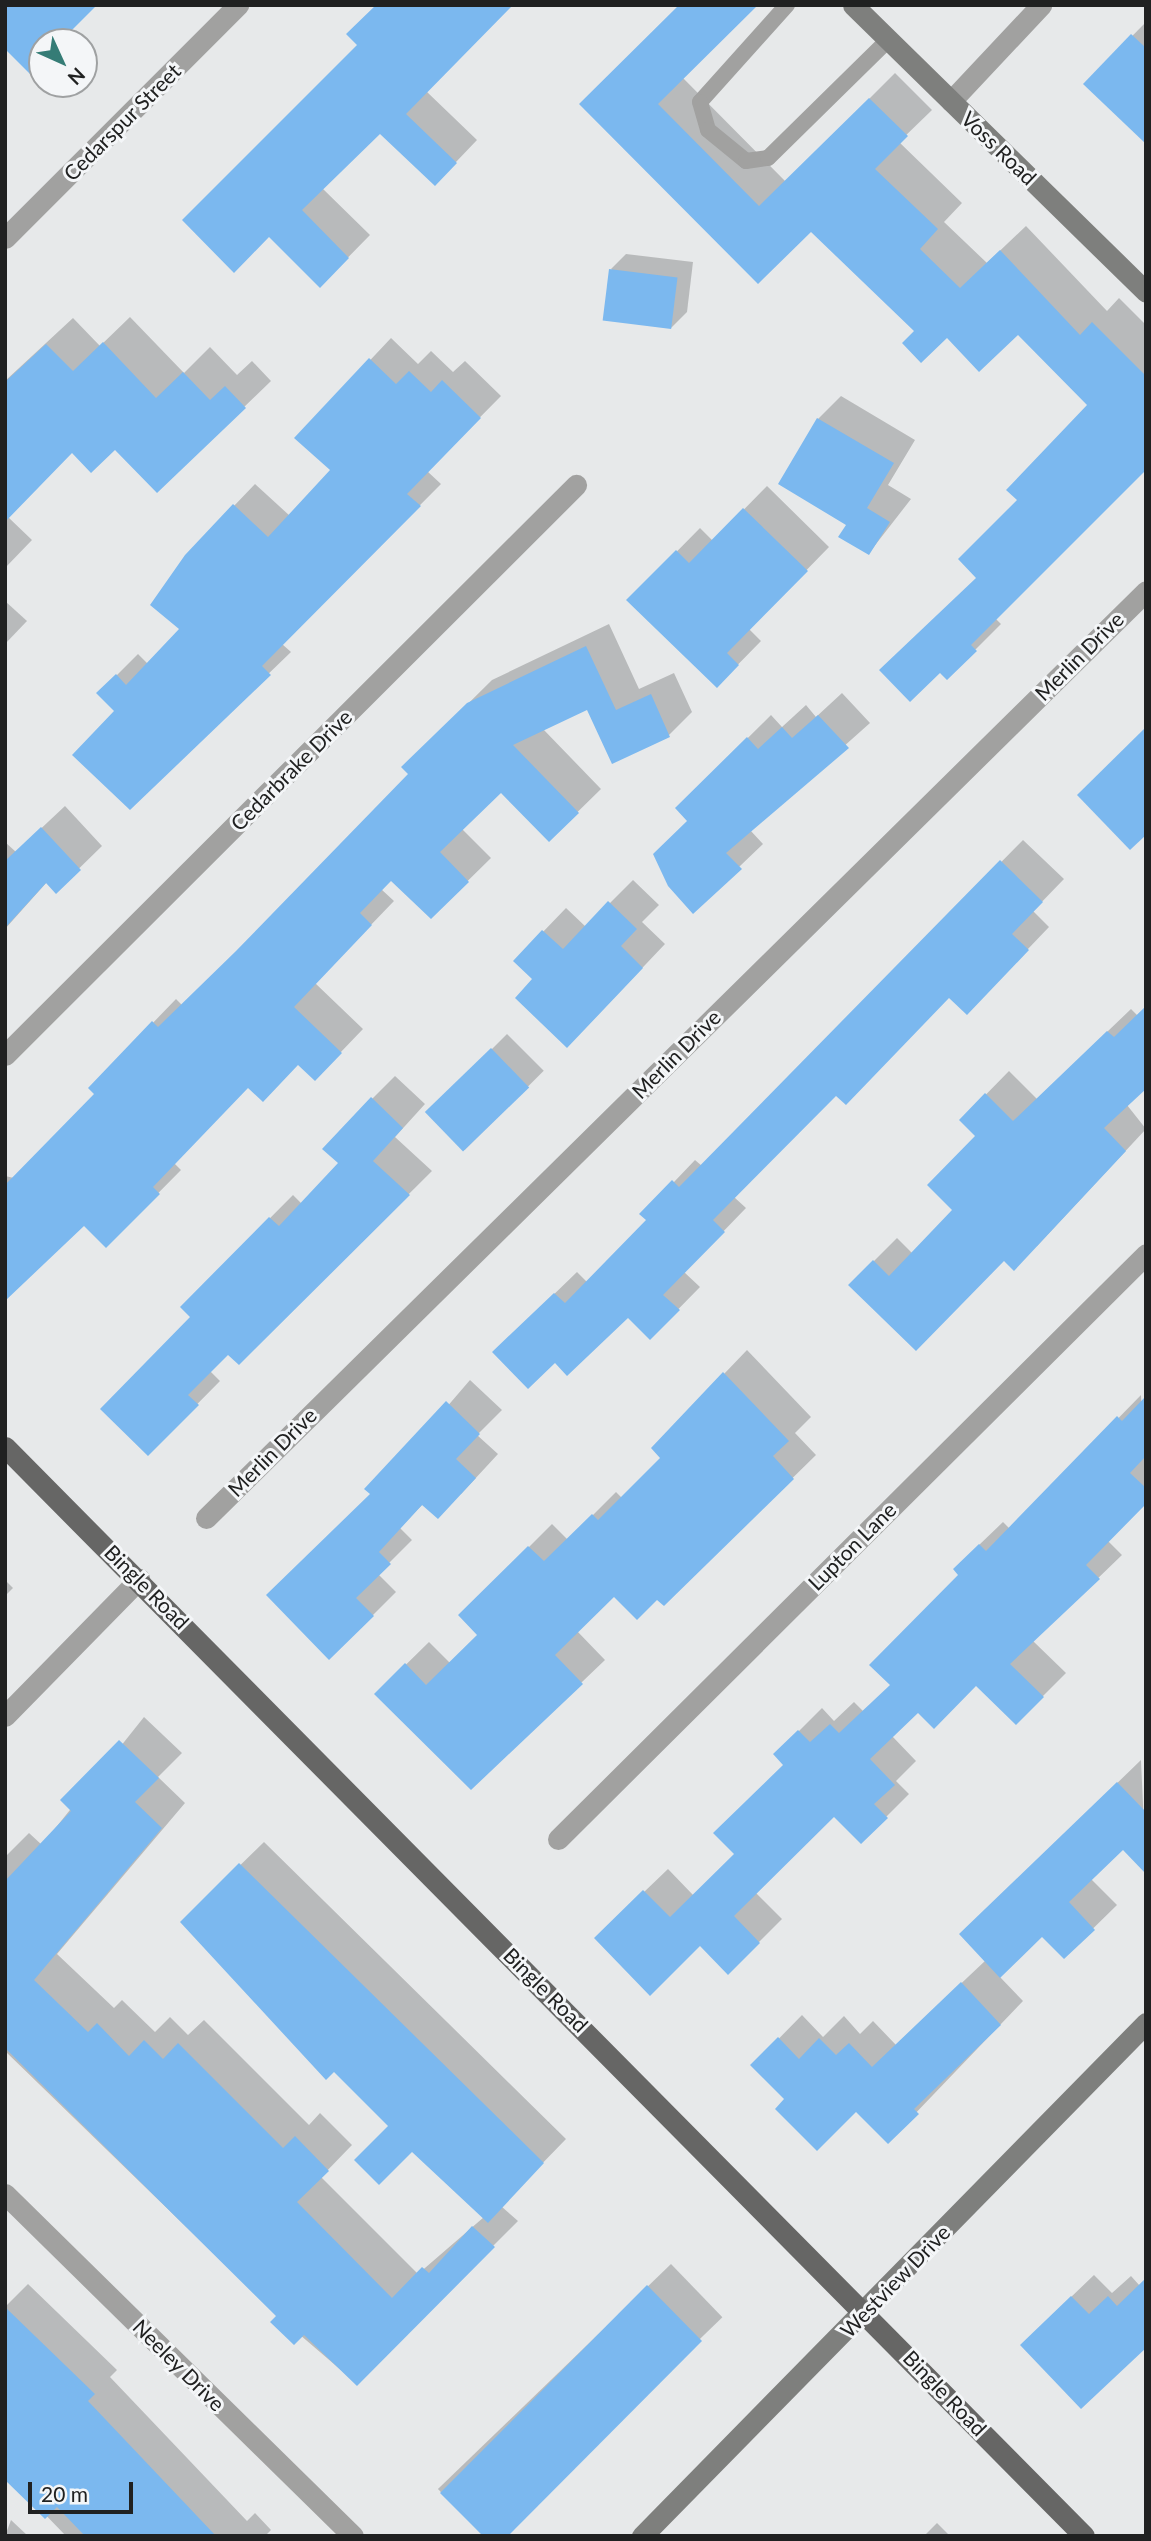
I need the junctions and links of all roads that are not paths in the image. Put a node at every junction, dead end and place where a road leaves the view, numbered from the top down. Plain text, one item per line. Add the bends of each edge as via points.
1 (239, 5) edge
2 (787, 5) edge
3 (852, 5) edge
4 (1041, 5) edge
5 (888, 40) junction
6 (951, 101) junction
7 (5, 238) edge
8 (1146, 292) edge
9 (576, 485) dead end
10 (1146, 591) edge
11 (5, 1055) edge
12 (1146, 1254) edge
13 (5, 1447) edge
14 (206, 1518) dead end
15 (139, 1579) junction
16 (5, 1716) edge
17 (558, 1839) dead end
18 (1146, 2023) edge
19 (5, 2194) edge
20 (866, 2312) junction
21 (353, 2536) edge
22 (642, 2536) edge
23 (1084, 2536) edge

1 - 7 street, Cedarspur Street
2 - 5 lane via 700,102 708,130 746,161 768,158
3 - 5 main road, Voss Road
4 - 6 street
5 - 6 main road, Voss Road
6 - 8 main road, Voss Road
9 - 11 street, Cedarbrake Drive
10 - 14 street, Merlin Drive
12 - 17 street, Lupton Lane
13 - 15 main road, Bingle Road
15 - 16 street
15 - 20 main road, Bingle Road
18 - 20 main road, Westview Drive
19 - 21 street, Neeley Drive
20 - 22 main road, Westview Drive
20 - 23 main road, Bingle Road

